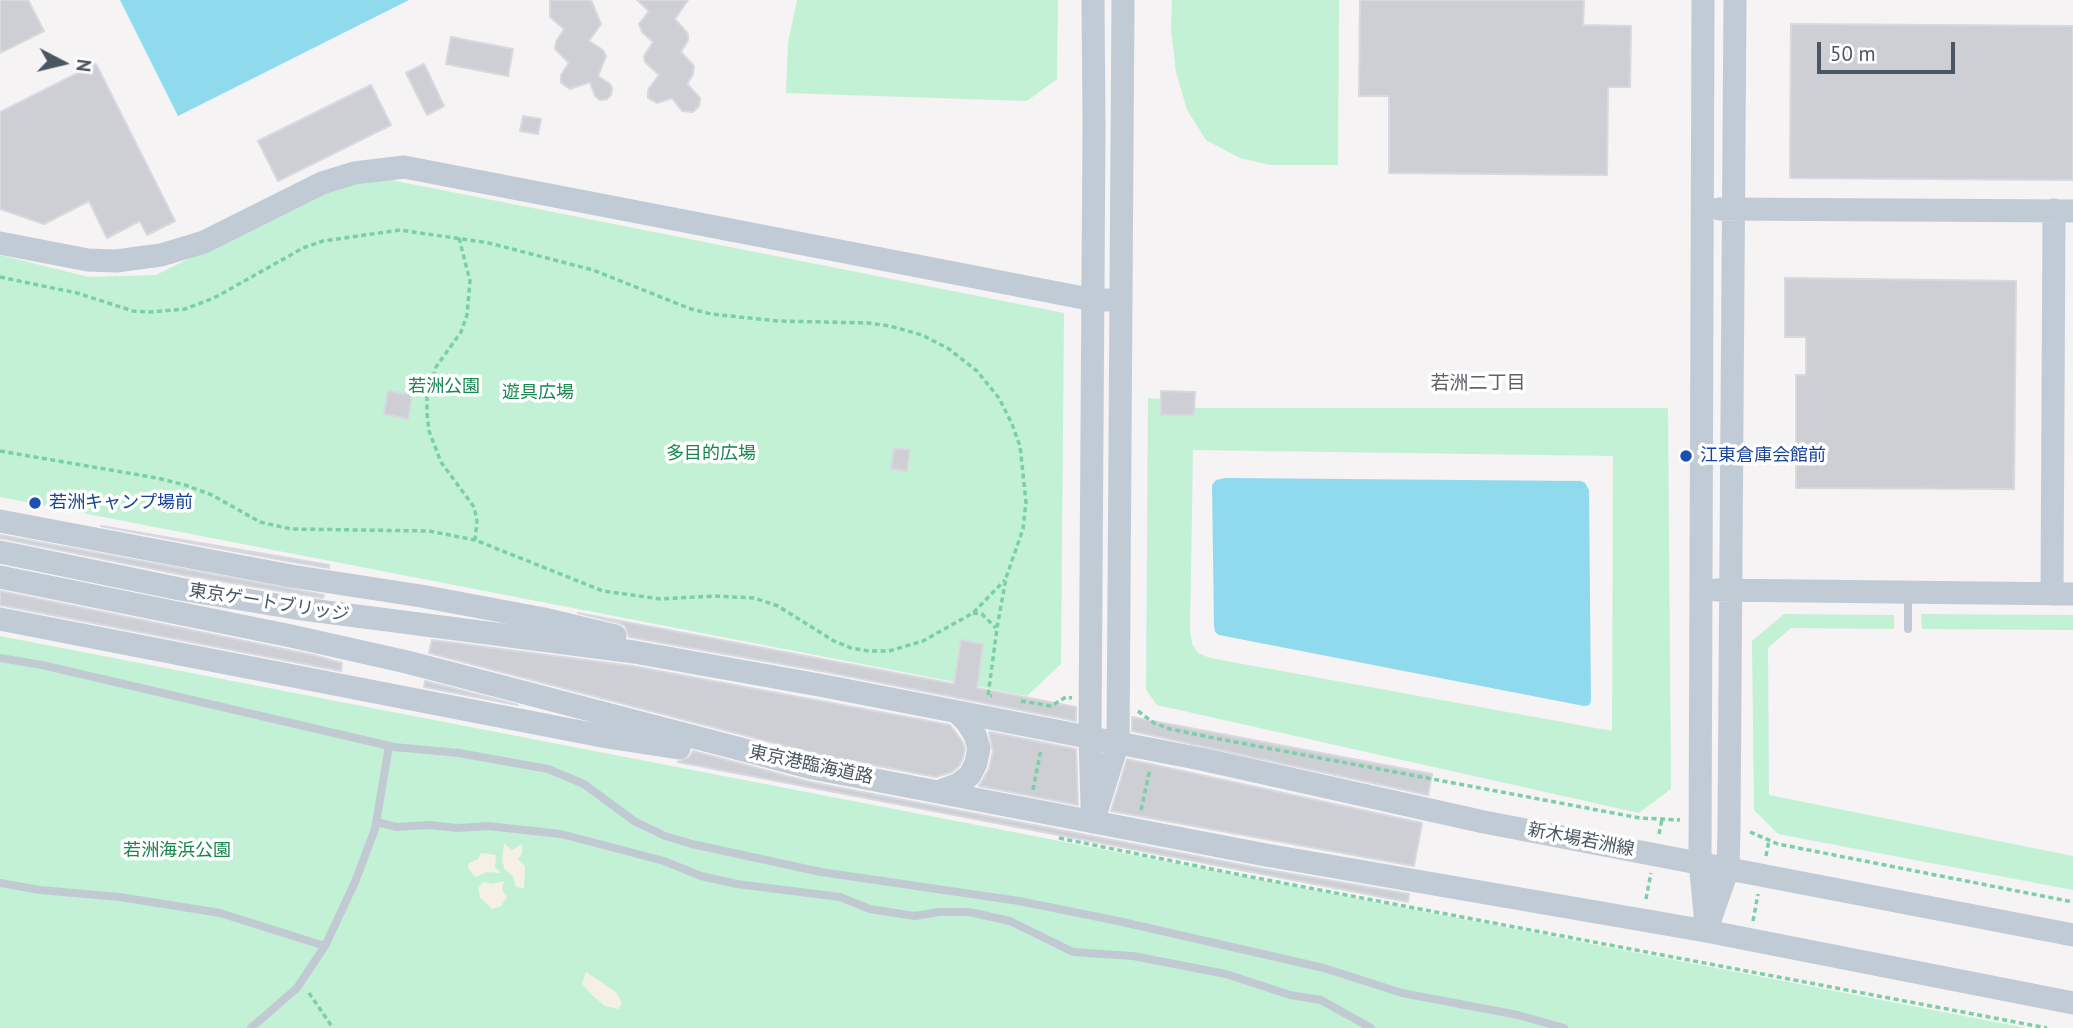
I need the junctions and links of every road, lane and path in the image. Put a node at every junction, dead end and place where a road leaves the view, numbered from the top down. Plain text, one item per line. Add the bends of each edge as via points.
1 (1093, 0) edge
2 (1123, 0) edge
3 (1703, 0) edge
4 (1735, 0) edge
5 (1702, 209) junction
6 (1734, 209) junction
7 (2064, 210) edge
8 (458, 238) junction
9 (0, 243) edge
10 (0, 277) edge
11 (1121, 299) junction
12 (1094, 300) junction
13 (0, 451) edge
14 (0, 521) edge
15 (475, 540) junction
16 (0, 552) edge
17 (0, 577) edge
18 (1006, 578) junction
19 (1700, 590) junction
20 (1731, 590) junction
21 (1908, 592) junction
22 (2063, 594) edge
23 (973, 613) junction
24 (0, 619) edge
25 (997, 628) junction
26 (1908, 629) dead end
27 (0, 657) edge
28 (819, 685) junction
29 (531, 694) joint
30 (988, 696) dead end
31 (1066, 696) dead end
32 (1136, 710) dead end
33 (957, 712) junction
34 (1160, 725) junction
35 (1046, 728) junction
36 (1090, 737) junction
37 (1118, 742) junction
38 (389, 746) junction
39 (1154, 749) junction
40 (813, 768) junction
41 (940, 791) junction
42 (1030, 808) junction
43 (1661, 819) junction
44 (1678, 819) dead end
45 (376, 822) junction
46 (1093, 822) junction
47 (1137, 830) junction
48 (1746, 831) dead end
49 (1051, 836) dead end
50 (1769, 840) junction
51 (1132, 853) junction
52 (1655, 854) junction
53 (1700, 862) junction
54 (1728, 869) junction
55 (1762, 875) junction
56 (0, 883) edge
57 (2073, 902) edge
58 (1643, 919) junction
59 (1706, 931) junction
60 (2073, 935) edge
61 (1749, 941) junction
62 (325, 946) junction
63 (1637, 950) junction
64 (1744, 971) junction
65 (300, 983) junction
66 (2073, 1003) edge
67 (251, 1028) edge
68 (333, 1028) edge
69 (1371, 1028) edge
70 (1564, 1028) edge
71 (2047, 1028) edge

1 - 12 street
2 - 11 street
3 - 5 street
4 - 6 street
5 - 6 street
5 - 19 street
6 - 7 street
6 - 20 street
7 - 22 street
8 - 10 path via 400,230 323,241 199,304 150,312
8 - 15 path via 470,281 468,307 461,332 431,380 427,414 441,462 474,507
8 - 18 path via 593,270 711,314 891,326 949,349 977,371 999,398 1020,446 1026,502 1023,529
9 - 12 street via 88,260 161,255 204,242 323,183 354,173 404,167
11 - 12 street
11 - 37 street
12 - 36 street
13 - 15 path via 166,480 212,495 260,522 291,529 429,531
14 - 28 street via 544,619
15 - 23 path via 603,592 661,599 754,598 778,606 851,648 869,651 908,647
16 - 28 street, 東京ゲートブリッジ via 295,608 634,652
17 - 29 street, 東京ゲートブリッジ via 291,636
18 - 23 path
18 - 25 path
19 - 20 street
19 - 53 street
20 - 21 street
20 - 54 street
21 - 22 street
21 - 26 lane
23 - 25 path via 982,614
24 - 40 street via 607,737
25 - 30 path
27 - 38 lane
28 - 33 street
29 - 40 street, 東京港臨海道路
31 - 35 path via 1051,706
32 - 34 path
33 - 35 street
33 - 41 street via 975,735 979,748 976,763 959,784
34 - 39 path
34 - 43 path
35 - 36 street
35 - 42 path
36 - 37 street, 新木場若洲線
36 - 46 street
37 - 39 street, 新木場若洲線
37 - 46 street
38 - 45 lane
38 - 70 lane via 548,769 584,784 634,821 692,844 821,872 1019,901 1118,921 1312,965 1402,993
39 - 47 path
39 - 52 street, 新木場若洲線 via 1484,822
40 - 41 street, 東京港臨海道路
41 - 42 street, 東京港臨海道路
42 - 46 street, 東京港臨海道路
43 - 44 path
43 - 52 path
45 - 62 lane via 355,883
45 - 69 lane via 397,827 488,825 561,834 737,884 840,897 870,909 915,916 939,912 1010,921 1073,952 1133,956 1226,974 1321,1000
46 - 47 street
47 - 51 path
47 - 58 street
48 - 50 path
49 - 51 path
50 - 55 path
50 - 57 path
51 - 63 path
52 - 53 street, 新木場若洲線
52 - 58 path
53 - 54 street, 新木場若洲線
53 - 59 street
54 - 55 street, 新木場若洲線
54 - 59 street
55 - 60 street, 新木場若洲線
55 - 61 path
56 - 62 lane via 220,914
58 - 59 street
58 - 63 path
59 - 61 street
61 - 64 path
61 - 66 street
62 - 65 lane
63 - 64 path
64 - 71 path
65 - 67 lane
65 - 68 path

